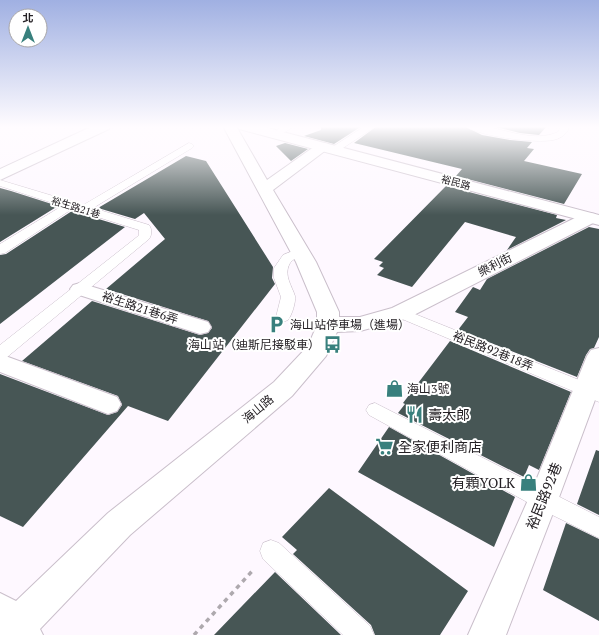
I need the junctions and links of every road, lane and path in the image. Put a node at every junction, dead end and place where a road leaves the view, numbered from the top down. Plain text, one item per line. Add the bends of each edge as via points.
1 (41, 156) edge
2 (173, 156) edge
3 (245, 156) edge
4 (317, 156) edge
5 (357, 156) edge
6 (0, 175) edge
7 (0, 184) edge
8 (264, 189) junction
9 (71, 205) junction
10 (84, 209) junction
11 (594, 219) edge
12 (145, 236) joint
13 (0, 250) edge
14 (300, 252) junction
15 (80, 289) junction
16 (400, 313) junction
17 (283, 316) dead end
18 (328, 325) junction
19 (200, 327) dead end
20 (0, 354) edge
21 (599, 356) edge
22 (0, 363) edge
23 (592, 392) edge
24 (108, 404) dead end
25 (375, 410) dead end
26 (543, 500) junction
27 (599, 528) edge
28 (270, 551) joint
29 (14, 627) edge
30 (194, 635) edge
31 (361, 635) edge
32 (487, 635) edge

1 - 6 street
2 - 10 lane
3 - 8 street, 海山路
4 - 8 street
5 - 11 street, 裕民路
7 - 9 lane, 裕生路21巷
8 - 14 street, 海山路
9 - 10 lane, 裕生路21巷
9 - 13 lane
10 - 12 lane, 裕生路21巷 via 145,228
11 - 16 street, 樂利街
12 - 15 lane, 裕生路21巷6弄
14 - 17 lane via 286,258 281,267 281,281 288,297
14 - 18 street, 海山路 via 328,312
15 - 19 street, 裕生路21巷6弄
15 - 20 lane, 裕生路21巷6弄
16 - 18 street, 樂利街 via 360,324
16 - 23 lane, 裕民路92巷18弄
18 - 29 street, 海山路 via 318,350 283,388 119,524
21 - 23 street, 裕民路92巷
22 - 24 street
23 - 26 street, 裕民路92巷
25 - 26 lane
26 - 27 lane
26 - 32 street, 裕民路92巷
28 - 30 path
28 - 31 lane

